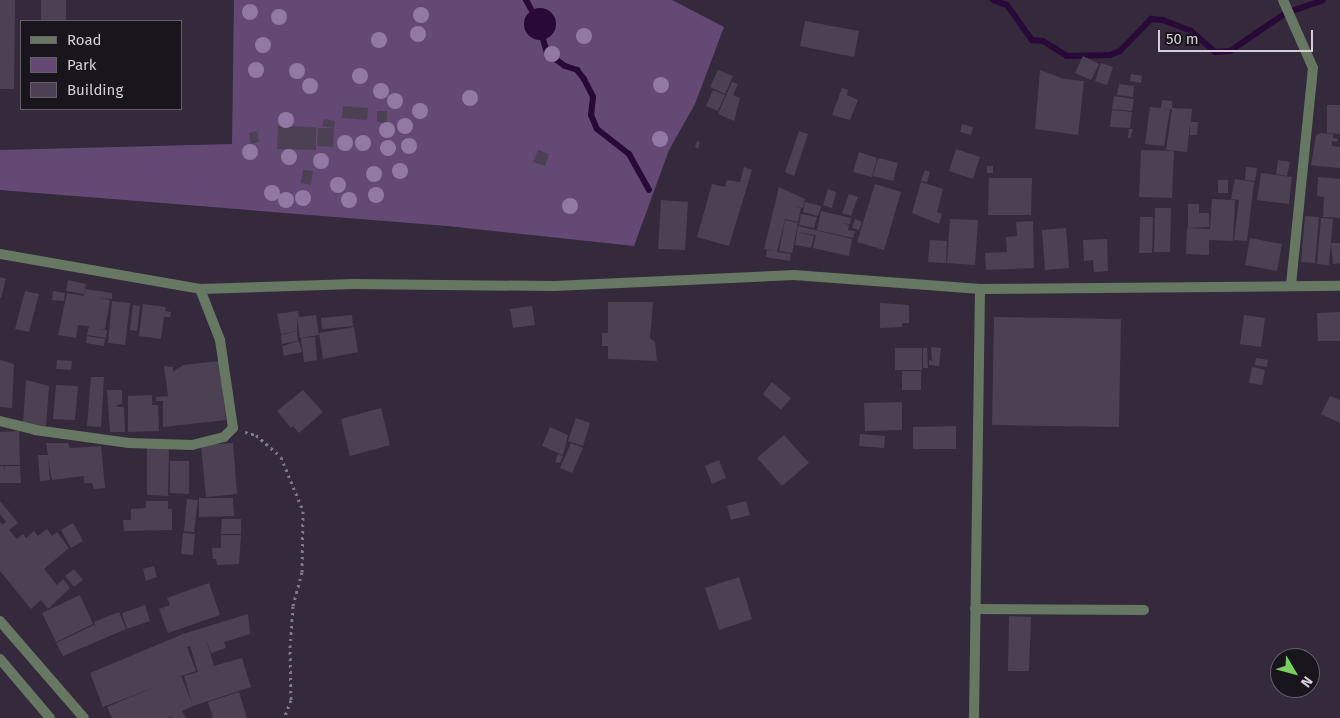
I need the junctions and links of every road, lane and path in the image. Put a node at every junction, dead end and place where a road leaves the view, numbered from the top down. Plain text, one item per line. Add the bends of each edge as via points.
1 (1284, 0) edge
2 (0, 254) edge
3 (1291, 286) junction
4 (1340, 286) edge
5 (200, 288) junction
6 (980, 289) junction
7 (0, 421) edge
8 (233, 428) junction
9 (975, 609) junction
10 (1144, 610) dead end
11 (0, 621) edge
12 (0, 659) edge
13 (50, 718) edge
14 (84, 718) edge
15 (284, 718) edge
16 (974, 718) edge

1 - 3 street via 1313,68
2 - 5 street
3 - 4 street
3 - 6 street
5 - 6 street via 354,284 554,286 794,275
5 - 8 street via 220,340
6 - 9 street
7 - 8 street via 35,430 192,445 224,437
8 - 15 path via 256,435 281,457 303,511 302,572 293,606 290,645 291,700
9 - 10 street
9 - 16 street
11 - 14 street
12 - 13 street

